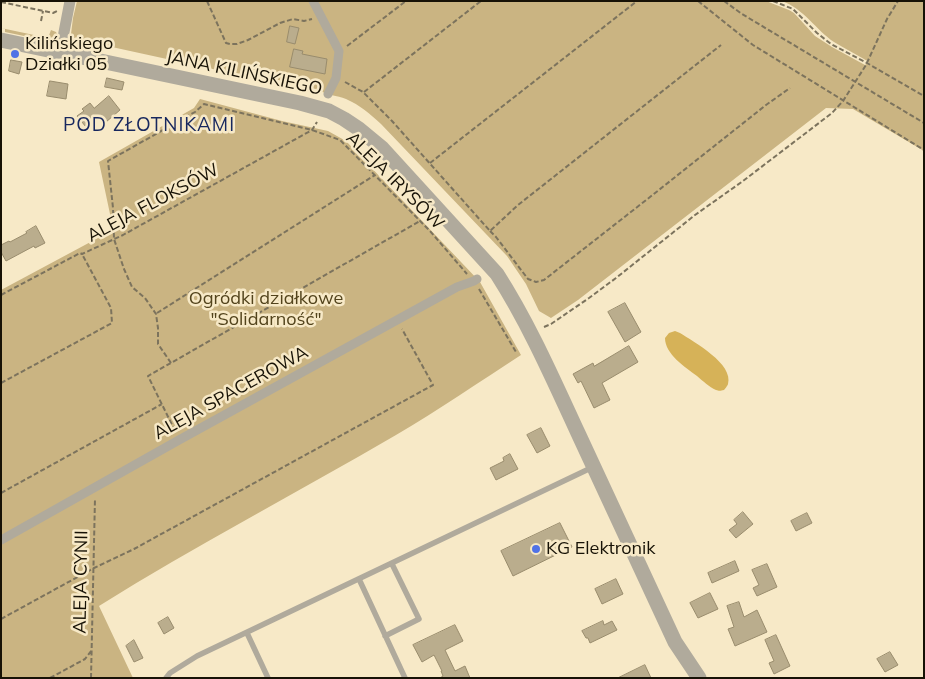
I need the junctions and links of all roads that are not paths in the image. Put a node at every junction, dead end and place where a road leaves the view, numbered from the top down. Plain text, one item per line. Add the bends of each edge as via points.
1 (70, 1) edge
2 (313, 1) edge
3 (1, 40) edge
4 (60, 53) junction
5 (328, 94) joint
6 (322, 109) junction
7 (477, 279) road end
8 (594, 467) junction
9 (1, 540) edge
10 (392, 564) junction
11 (359, 579) junction
12 (247, 633) junction
13 (385, 636) junction
14 (166, 678) edge
15 (268, 678) edge
16 (405, 678) edge
17 (699, 678) edge

1 - 4 street
2 - 5 street via 339,51 336,78
3 - 4 street, JANA KILIŃSKIEGO
4 - 6 street, JANA KILIŃSKIEGO
5 - 6 lane
6 - 8 street, JANA KILIŃSKIEGO via 344,119 382,148 488,269 497,274 531,333
7 - 9 street, ALEJA SPACEROWA via 457,287
8 - 10 lane
8 - 17 street, JANA KILIŃSKIEGO via 675,642
10 - 11 lane
10 - 13 lane via 419,619
11 - 12 lane
11 - 13 lane
12 - 14 lane via 197,656 170,672
12 - 15 lane
13 - 16 lane

